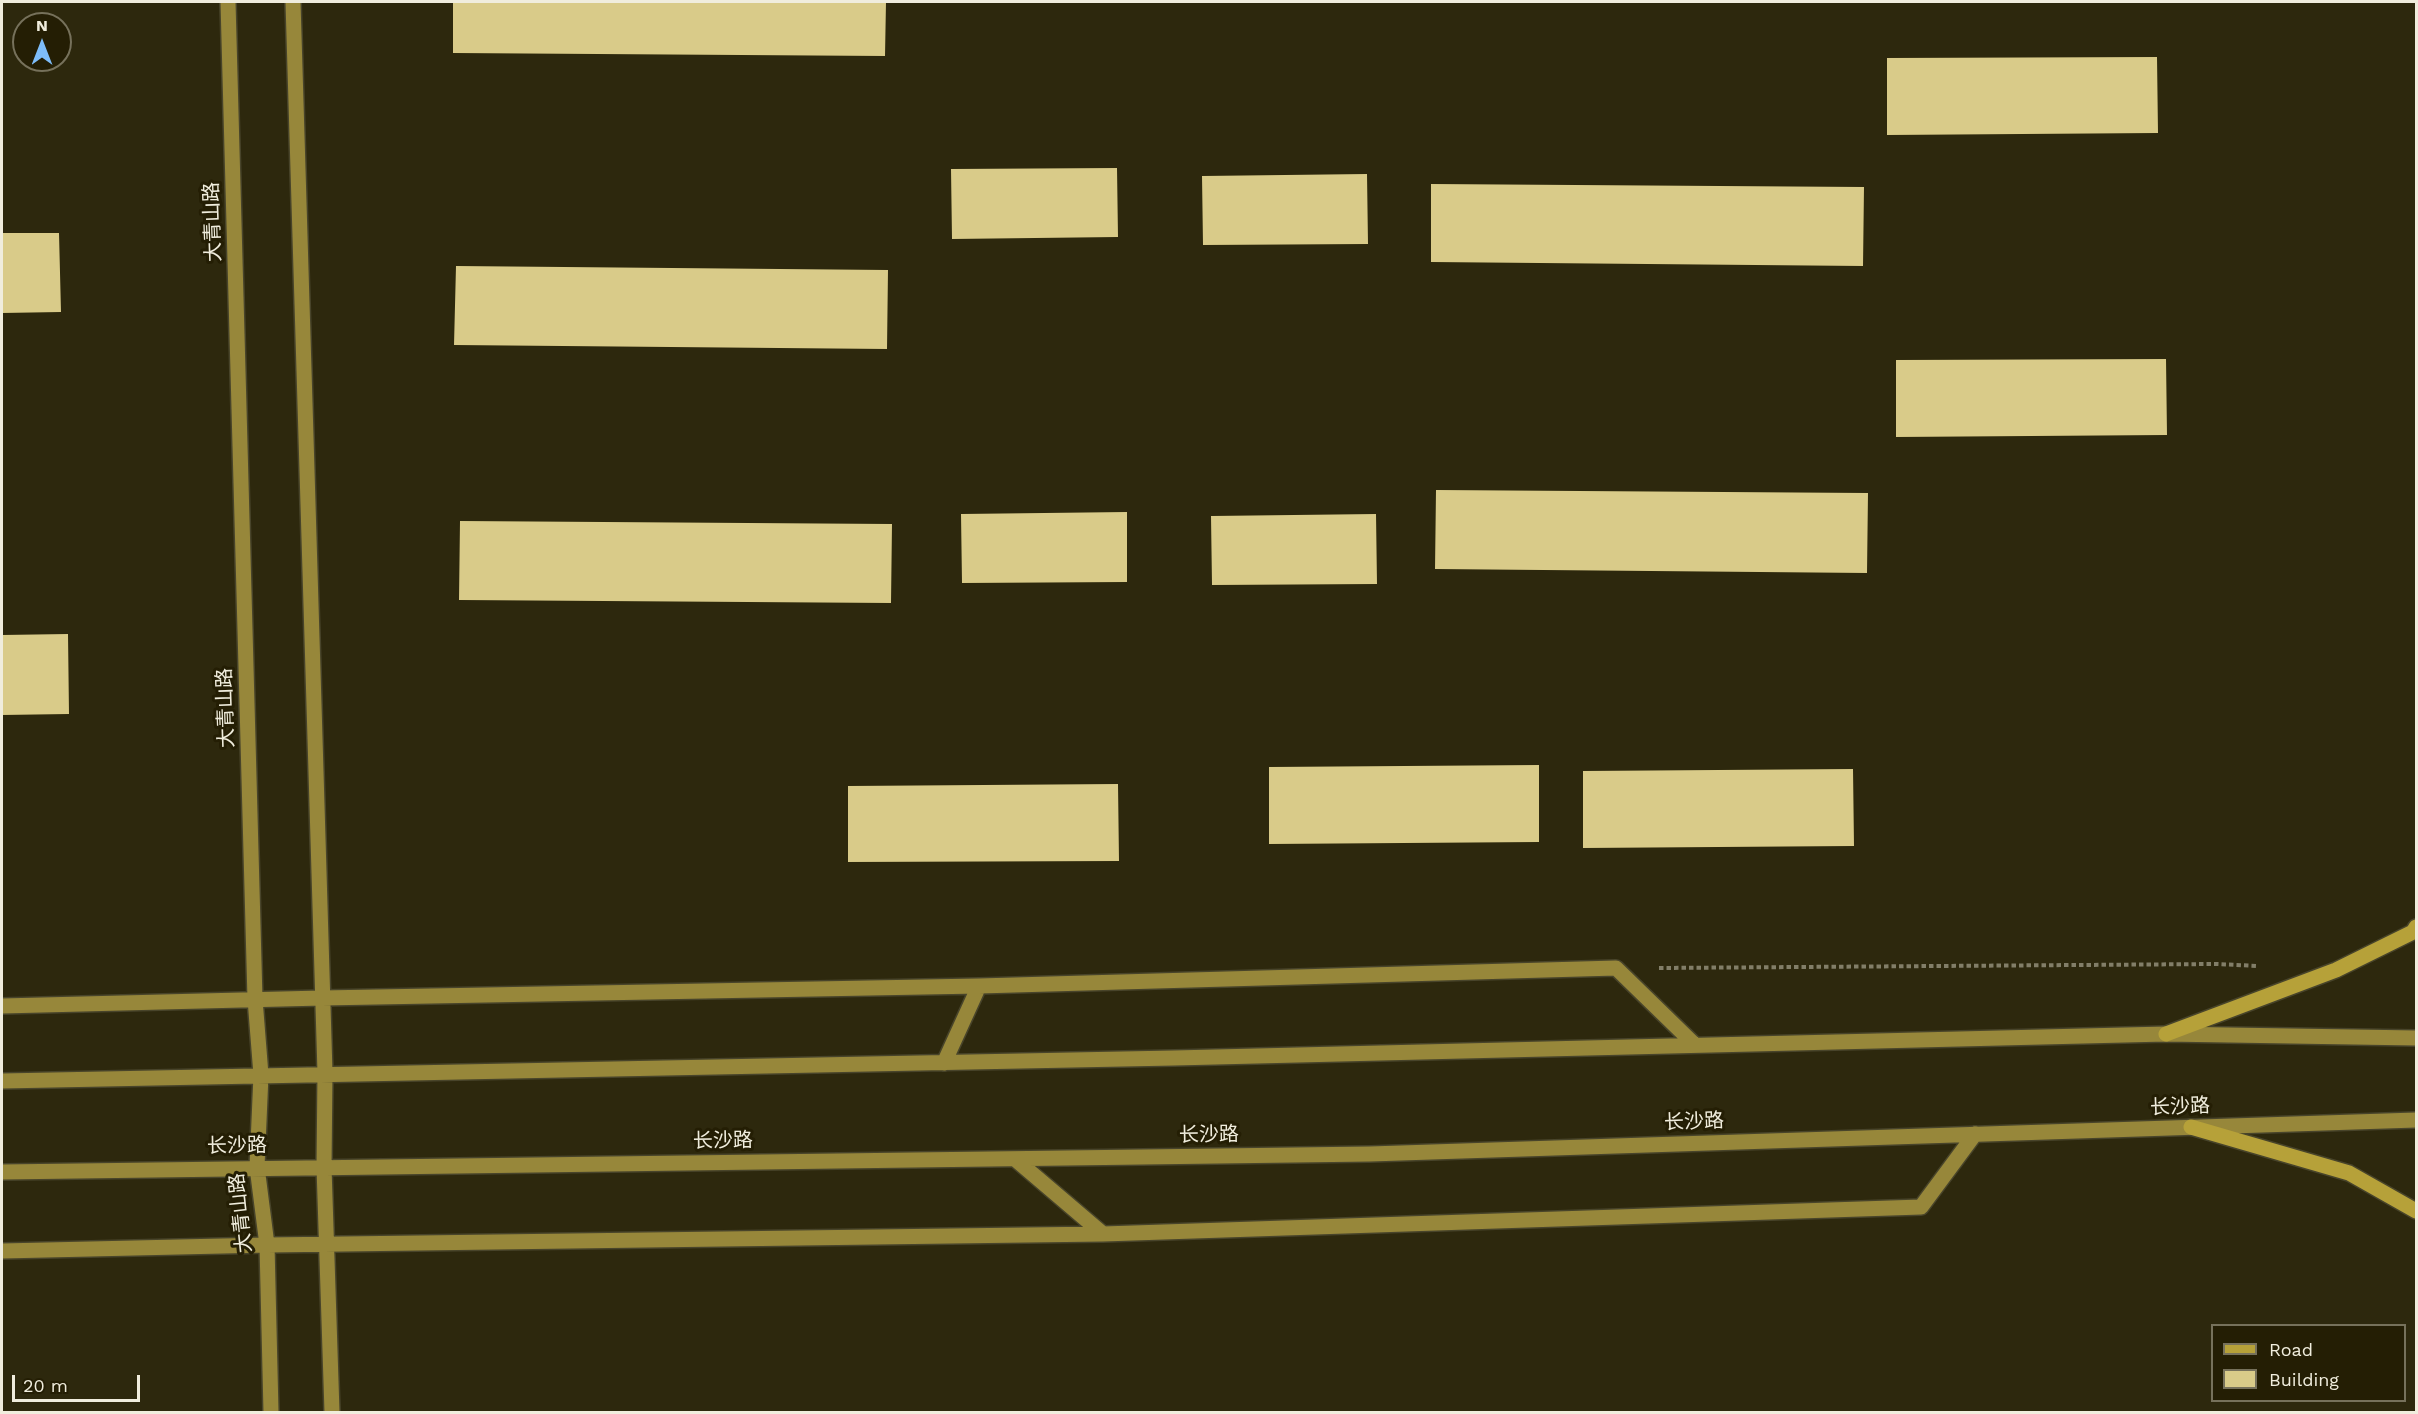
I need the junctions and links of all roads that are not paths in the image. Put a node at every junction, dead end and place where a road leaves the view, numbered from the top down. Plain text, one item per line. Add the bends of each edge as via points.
1 (228, 2) edge
2 (293, 2) edge
3 (2416, 927) edge
4 (979, 986) junction
5 (322, 998) junction
6 (255, 999) junction
7 (2, 1006) edge
8 (2166, 1034) junction
9 (2416, 1038) edge
10 (1695, 1045) junction
11 (944, 1063) junction
12 (325, 1073) junction
13 (261, 1075) junction
14 (2, 1081) edge
15 (2416, 1120) edge
16 (2192, 1127) junction
17 (1975, 1134) junction
18 (1016, 1159) junction
19 (257, 1167) junction
20 (324, 1167) junction
21 (2, 1172) edge
22 (2416, 1211) edge
23 (1103, 1234) junction
24 (267, 1245) junction
25 (327, 1245) junction
26 (2, 1251) edge
27 (271, 1413) edge
28 (332, 1413) edge

1 - 6 street, 大青山路
2 - 5 street
3 - 8 main road via 2336,970
4 - 5 street
4 - 10 street via 1616,969
4 - 11 street
5 - 6 street
5 - 12 street
6 - 7 street
6 - 13 street, 大青山路
8 - 9 street
8 - 10 street
10 - 11 street
11 - 12 street
12 - 13 street
12 - 20 street
13 - 14 street
13 - 19 street, 大青山路
15 - 16 street, 长沙路
16 - 17 street, 长沙路
16 - 22 main road via 2349,1173
17 - 18 street, 长沙路 via 1370,1154
17 - 23 street via 1922,1207
18 - 20 street, 长沙路
18 - 23 street
19 - 20 street, 长沙路
19 - 21 street, 长沙路
19 - 24 street, 大青山路
20 - 25 street
23 - 25 street
24 - 25 street
24 - 26 street
24 - 27 street, 大青山路
25 - 28 street

